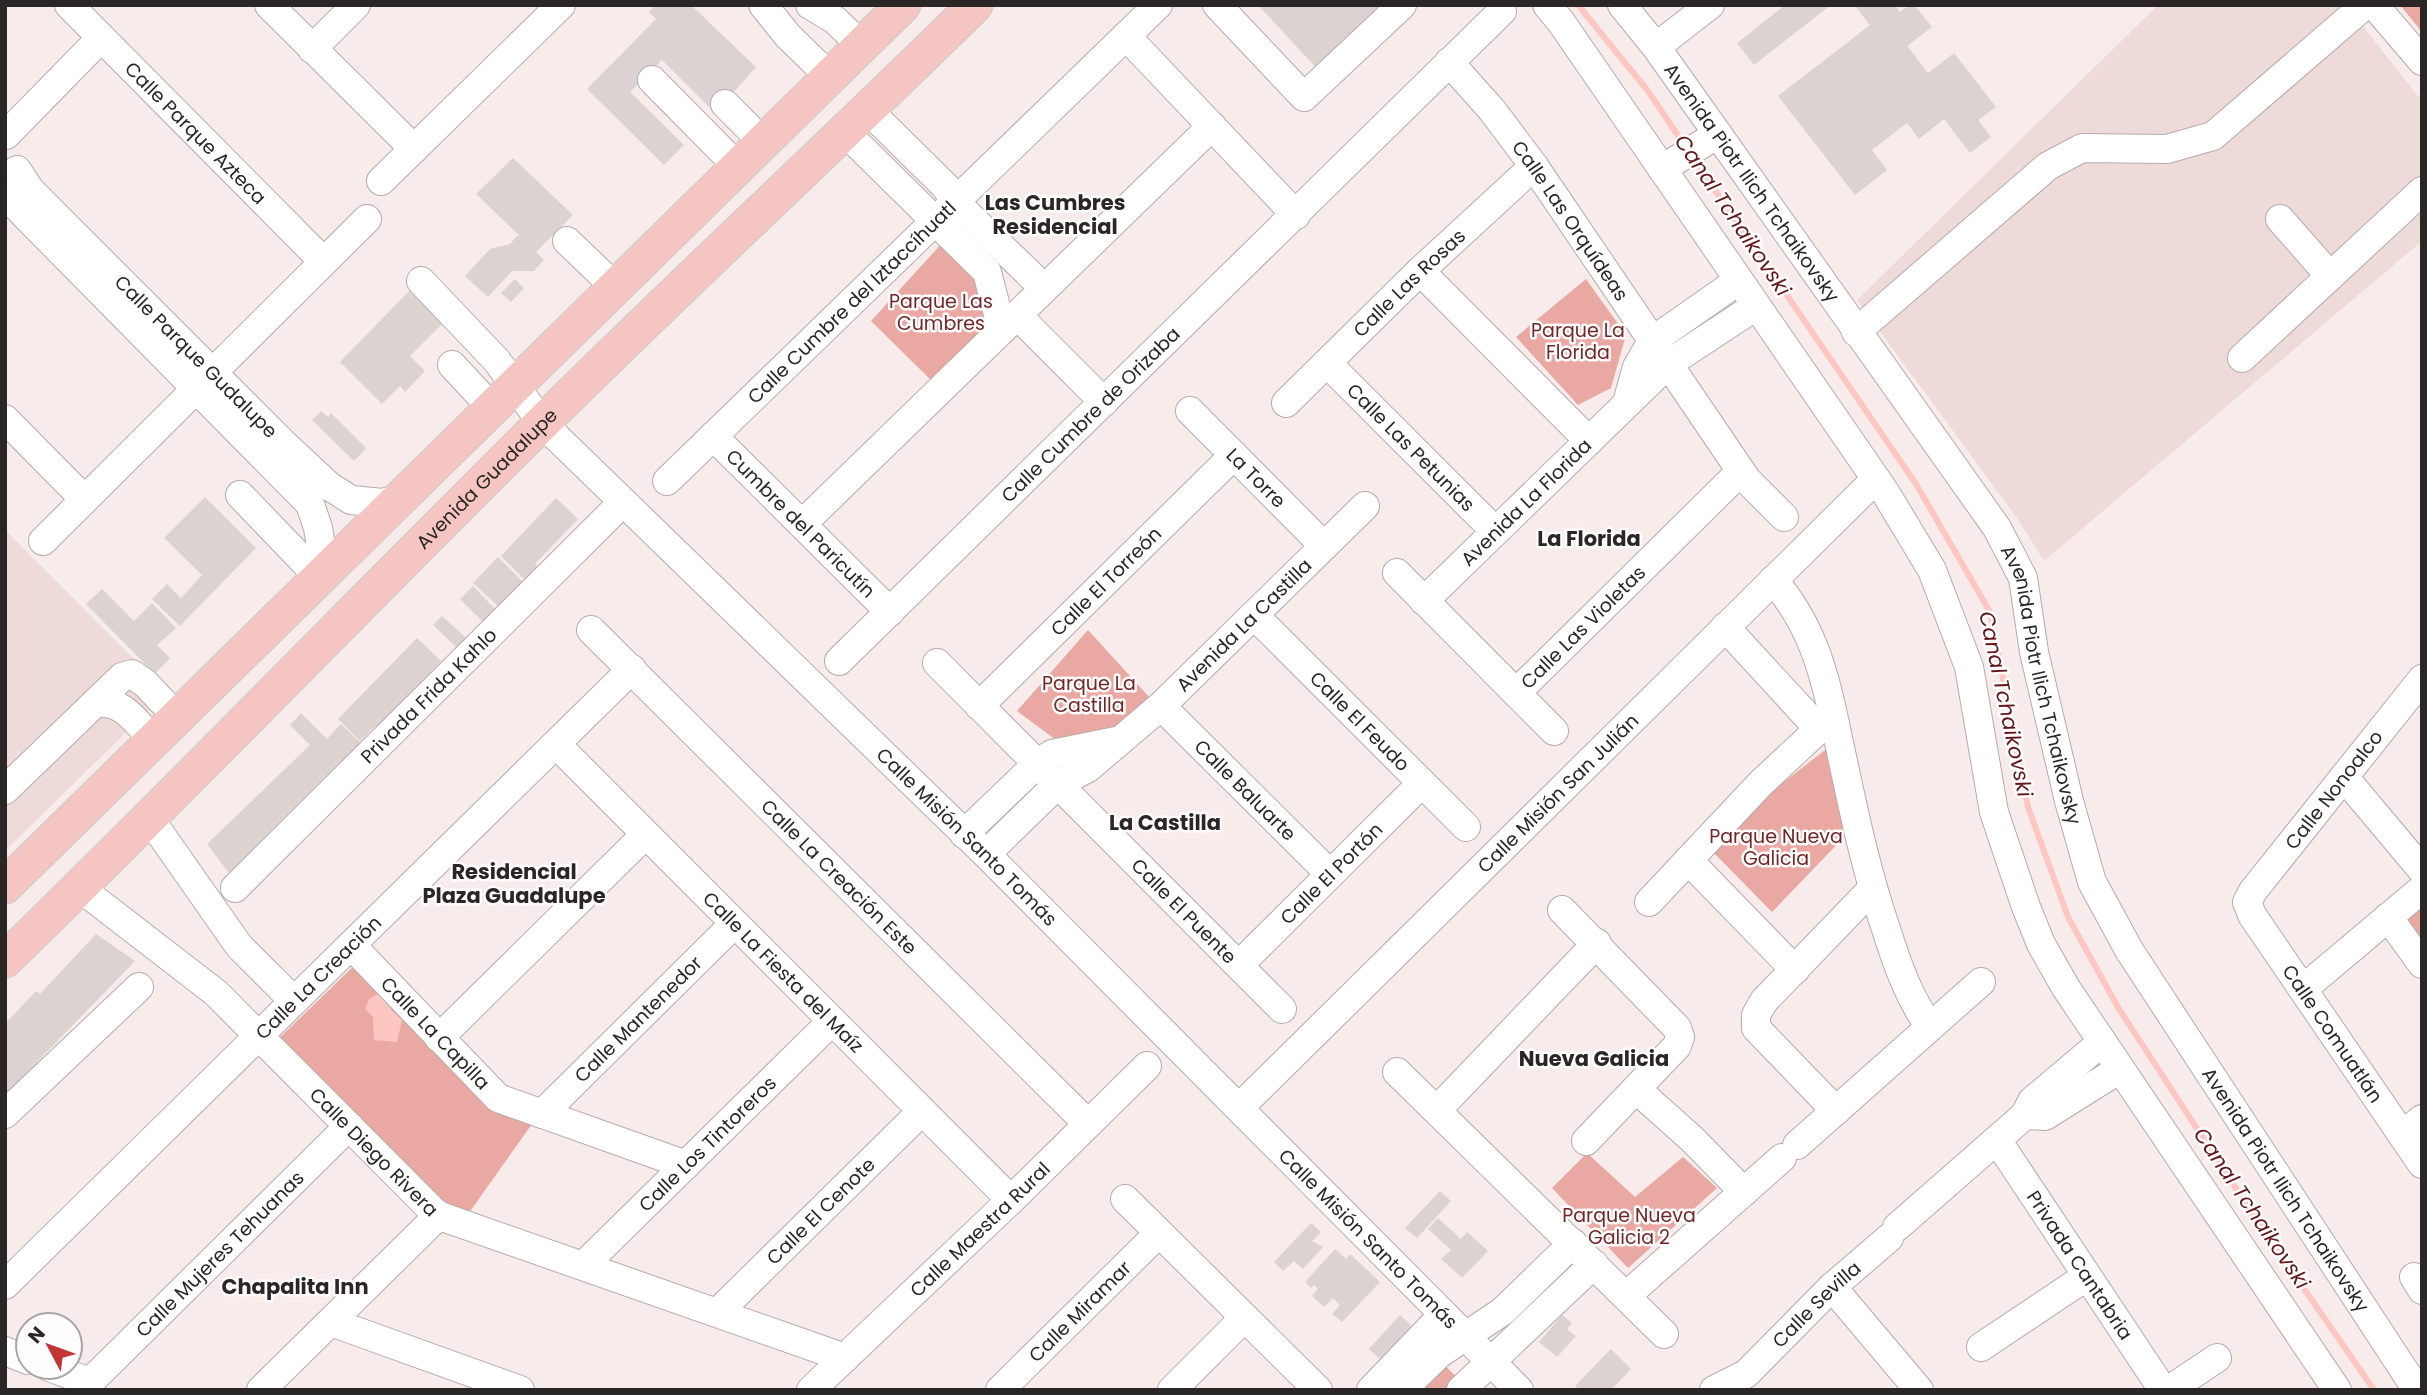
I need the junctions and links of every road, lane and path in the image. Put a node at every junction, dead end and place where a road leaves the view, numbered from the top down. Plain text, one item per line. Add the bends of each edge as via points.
1 (69, 5) edge
2 (269, 5) edge
3 (356, 5) edge
4 (561, 5) edge
5 (763, 5) edge
6 (810, 5) edge
7 (975, 5) edge
8 (1158, 5) edge
9 (1217, 5) edge
10 (1402, 5) edge
11 (1547, 5) edge
12 (1622, 5) edge
13 (1710, 5) edge
14 (2365, 5) edge
15 (2374, 5) edge
16 (898, 8) edge
17 (1502, 11) dead end
18 (1126, 36) junction
19 (101, 38) junction
20 (862, 46) junction
21 (1656, 47) junction
22 (312, 48) junction
23 (2422, 61) edge
24 (1449, 62) junction
25 (830, 77) junction
26 (652, 80) dead end
27 (725, 104) dead end
28 (857, 121) junction
29 (1212, 126) junction
30 (6, 135) edge
31 (763, 142) junction
32 (414, 149) junction
33 (1689, 152) junction
34 (1534, 166) junction
35 (738, 167) junction
36 (11, 177) edge
37 (381, 181) dead end
38 (2422, 191) edge
39 (5, 195) edge
40 (955, 202) junction
41 (1296, 215) junction
42 (367, 219) dead end
43 (2280, 219) dead end
44 (935, 221) junction
45 (566, 241) dead end
46 (1008, 252) junction
47 (323, 261) junction
48 (1420, 271) junction
49 (987, 272) junction
50 (2330, 276) junction
51 (421, 281) dead end
52 (1738, 281) junction
53 (615, 287) junction
54 (1044, 288) junction
55 (1756, 306) junction
56 (1009, 323) junction
57 (1856, 332) junction
58 (1660, 353) junction
59 (2242, 358) dead end
60 (1327, 363) junction
61 (452, 365) dead end
62 (204, 380) junction
63 (503, 397) junction
64 (1104, 402) junction
65 (1286, 403) dead end
66 (1190, 411) dead end
67 (5, 419) edge
68 (542, 423) junction
69 (713, 436) junction
70 (1588, 441) junction
71 (1234, 455) junction
72 (1741, 471) junction
73 (1876, 479) junction
74 (667, 481) dead end
75 (240, 495) dead end
76 (320, 495) junction
77 (399, 498) junction
78 (84, 499) junction
79 (623, 502) junction
80 (1365, 506) dead end
81 (1784, 517) dead end
82 (802, 524) junction
83 (1495, 531) junction
84 (43, 541) dead end
85 (1324, 546) junction
86 (322, 573) junction
87 (1397, 573) dead end
88 (1773, 580) junction
89 (1424, 601) junction
90 (890, 612) junction
91 (1254, 615) junction
92 (1725, 627) junction
93 (591, 630) dead end
94 (839, 661) dead end
95 (937, 663) dead end
96 (632, 669) junction
97 (2420, 686) edge
98 (206, 689) junction
99 (1516, 693) junction
100 (979, 706) junction
101 (1161, 706) junction
102 (242, 726) junction
103 (1827, 727) junction
104 (165, 729) junction
105 (1554, 731) dead end
106 (1118, 740) junction
107 (556, 744) junction
108 (1037, 764) junction
109 (2344, 777) junction
110 (1422, 783) junction
111 (1058, 784) junction
112 (5, 790) edge
113 (150, 819) junction
114 (1466, 827) dead end
115 (964, 834) junction
116 (645, 835) junction
117 (986, 854) junction
118 (1688, 860) junction
119 (2422, 870) edge
120 (1330, 874) junction
121 (5, 886) edge
122 (80, 888) junction
123 (234, 888) dead end
124 (1872, 888) junction
125 (2422, 889) edge
126 (1649, 902) dead end
127 (2247, 902) joint
128 (1562, 910) dead end
129 (2388, 918) junction
130 (734, 924) junction
131 (1597, 943) junction
132 (351, 945) junction
133 (5, 960) edge
134 (2422, 964) edge
135 (1239, 965) junction
136 (1795, 970) junction
137 (1981, 982) dead end
138 (139, 987) dead end
139 (2303, 989) junction
140 (294, 1001) junction
141 (1282, 1009) dead end
142 (832, 1021) junction
143 (1930, 1027) junction
144 (259, 1036) junction
145 (439, 1038) junction
146 (2102, 1042) junction
147 (1147, 1066) dead end
148 (2120, 1069) junction
149 (1398, 1072) dead end
150 (1636, 1089) junction
151 (1239, 1108) junction
152 (1437, 1110) junction
153 (922, 1111) junction
154 (1836, 1111) junction
155 (5, 1114) edge
156 (542, 1114) junction
157 (2025, 1115) junction
158 (1088, 1124) junction
159 (349, 1126) junction
160 (2412, 1127) edge
161 (1997, 1140) junction
162 (1586, 1141) dead end
163 (2422, 1164) edge
164 (686, 1165) junction
165 (1744, 1192) junction
166 (1125, 1199) dead end
167 (1011, 1200) junction
168 (439, 1215) junction
169 (1158, 1233) junction
170 (1573, 1243) junction
171 (1594, 1264) junction
172 (584, 1265) junction
173 (2087, 1276) junction
174 (5, 1285) edge
175 (1832, 1287) junction
176 (1626, 1296) junction
177 (718, 1312) junction
178 (1443, 1314) junction
179 (1244, 1318) junction
180 (331, 1322) junction
181 (1664, 1334) dead end
182 (1465, 1335) junction
183 (1981, 1347) dead end
184 (2217, 1357) dead end
185 (845, 1358) junction
186 (1500, 1378) edge
187 (80, 1383) edge
188 (1727, 1386) edge
189 (2335, 1389) edge
190 (2420, 1389) edge
191 (261, 1390) edge
192 (520, 1390) edge
193 (811, 1390) edge
194 (1000, 1390) edge
195 (1172, 1390) edge
196 (1318, 1390) edge
197 (1371, 1390) edge
198 (1402, 1390) edge
199 (1461, 1390) edge
200 (1919, 1390) edge
201 (2163, 1390) edge
202 (2169, 1390) edge

1 - 19 street, Calle Parque Azteca
2 - 22 street
3 - 22 street
4 - 32 street
5 - 25 street
6 - 20 street via 835,20
7 - 28 main road, Avenida Guadalupe
8 - 18 street, Calle Cumbre del Iztaccíhuatl
9 - 10 street via 1304,97
11 - 33 street, Avenida Piotr Ilich Tchaikovsky
12 - 21 street, Avenida Piotr Ilich Tchaikovsky
13 - 21 street
14 - 57 street via 2213,136 2167,149 2082,148 2048,166
15 - 23 street
16 - 20 main road
17 - 24 street, Calle Cumbre de Orizaba
18 - 29 street
18 - 40 street, Calle Cumbre del Iztaccíhuatl
19 - 30 street
19 - 47 street, Calle Parque Azteca
20 - 25 main road
21 - 33 street, Avenida Piotr Ilich Tchaikovsky
22 - 32 street
24 - 34 street, Calle Las Orquídeas
24 - 41 street, Calle Cumbre de Orizaba
25 - 31 main road
26 - 35 street
27 - 31 street
28 - 40 street via 946,187
28 - 44 street
28 - 68 main road, Avenida Guadalupe
29 - 41 street
29 - 54 street
30 - 36 street via 18,150
31 - 35 main road
32 - 37 street
33 - 52 street, Avenida Piotr Ilich Tchaikovsky
33 - 57 street, Avenida Piotr Ilich Tchaikovsky
34 - 48 street, Calle Las Rosas
34 - 58 street, Calle Las Orquídeas
35 - 53 main road
36 - 62 street, Calle Parque Gudalupe via 30,190
38 - 50 street
39 - 62 street, Calle Parque Gudalupe
40 - 44 street, Calle Cumbre del Iztaccíhuatl
40 - 46 street
41 - 64 street, Calle Cumbre de Orizaba
42 - 47 street
43 - 50 street
44 - 49 street
44 - 69 street, Calle Cumbre del Iztaccíhuatl
45 - 53 street
46 - 49 street
46 - 54 street
47 - 62 street
48 - 60 street, Calle Las Rosas
48 - 70 street
49 - 56 street
50 - 59 street
51 - 63 street, Calle Misión Santo Tomás via 497,361
52 - 55 street, Avenida Piotr Ilich Tchaikovsky
52 - 58 street, Avenida La Florida
53 - 63 main road
54 - 56 street
55 - 58 street, Avenida La Florida
55 - 73 street, Avenida Piotr Ilich Tchaikovsky
56 - 64 street
56 - 82 street
57 - 190 street, Avenida Piotr Ilich Tchaikovsky via 1997,528 2023,578 2034,652 2092,882 2129,950
58 - 70 street, Avenida La Florida via 1637,367 1628,402
58 - 72 street, Calle Las Orquídeas
60 - 65 street, Calle Las Rosas
60 - 83 street, Calle Las Petunias
61 - 63 street
62 - 76 street, Calle Parque Gudalupe
62 - 78 street
63 - 68 street, Calle Misión Santo Tomás
63 - 77 main road
64 - 90 street, Calle Cumbre de Orizaba
66 - 71 street, La Torre
67 - 78 street
68 - 79 street, Calle Misión Santo Tomás
68 - 102 main road, Avenida Guadalupe
69 - 74 street, Calle Cumbre del Iztaccíhuatl
69 - 82 street, Cumbre del Paricutín
70 - 83 street, Avenida La Florida
71 - 85 street, La Torre
71 - 100 street, Calle El Torreón
72 - 81 street, Calle Las Orquídeas
72 - 99 street, Calle Las Violetas
73 - 88 street, Calle Misión San Julián
73 - 146 street, Avenida Piotr Ilich Tchaikovsky via 1932,570 1969,667 1994,812 2041,944
75 - 86 street
76 - 77 street, Calle Parque Gudalupe via 383,503
76 - 86 street
77 - 86 main road
78 - 84 street
79 - 115 street, Calle Misión Santo Tomás
79 - 123 street, Privada Frida Kahlo
80 - 85 street, Avenida La Castilla
82 - 90 street, Cumbre del Paricutín
83 - 89 street, Avenida La Florida
85 - 91 street, Avenida La Castilla
86 - 98 main road
87 - 89 street
88 - 92 street, Calle Misión San Julián
88 - 103 street via 1816,651 1825,677
89 - 99 street
90 - 94 street, Calle Cumbre de Orizaba
91 - 101 street, Avenida La Castilla
91 - 110 street, Calle El Feudo
92 - 103 street
92 - 151 street, Calle Misión San Julián
93 - 96 street, Calle La Creación Este
95 - 100 street, Calle El Puente
96 - 107 street, Calle La Creación
96 - 158 street, Calle La Creación Este
97 - 109 street, Calle Nonoalco
98 - 102 main road
98 - 104 main road
99 - 105 street
100 - 108 street, Calle El Puente
101 - 106 street, Avenida La Castilla
101 - 120 street, Calle Baluarte
102 - 113 main road, Avenida Guadalupe
103 - 118 street via 1760,784
103 - 124 street
104 - 112 street via 146,684 132,674 122,677
104 - 121 main road
106 - 108 street, Avenida La Castilla via 1059,752
106 - 111 street, Avenida La Castilla via 1088,768
107 - 116 street, Calle La Fiesta del Maíz
107 - 132 street, Calle La Creación
108 - 111 street, Calle El Puente
108 - 115 street, Avenida La Castilla
109 - 119 street
109 - 127 street, Calle Nonoalco
110 - 114 street, Calle El Feudo
110 - 120 street, Calle El Portón
111 - 117 street, Avenida La Castilla
111 - 135 street, Calle El Puente
113 - 122 main road, Avenida Guadalupe
113 - 140 street via 239,946
115 - 117 street, Calle Misión Santo Tomás
116 - 130 street, Calle La Fiesta del Maíz
116 - 145 street
117 - 151 street, Calle Misión Santo Tomás
118 - 126 street
118 - 136 street
120 - 135 street, Calle El Portón
122 - 133 main road, Avenida Guadalupe
122 - 144 street, Calle Diego Rivera via 216,993
124 - 136 street
124 - 143 street via 1910,994
125 - 129 street
127 - 139 street, Calle Comuatlán
128 - 131 street
129 - 134 street
129 - 139 street
130 - 142 street, Calle La Fiesta del Maíz
130 - 156 street, Calle Mantenedor
131 - 150 street via 1677,1028 1680,1037 1677,1046
131 - 152 street
132 - 140 street, Calle La Creación
132 - 145 street, Calle La Capilla
135 - 141 street, Calle El Puente
136 - 154 street via 1760,1008 1756,1028
137 - 143 street
138 - 155 street
139 - 160 street, Calle Comuatlán
140 - 144 street, Calle La Creación
142 - 153 street, Calle La Fiesta del Maíz
142 - 164 street, Calle Los Tintoreros
143 - 154 street
144 - 159 street, Calle Diego Rivera
144 - 174 street, Calle La Creación
145 - 156 street, Calle La Capilla via 498,1098
146 - 148 street, Avenida Piotr Ilich Tchaikovsky
146 - 157 street, Calle Sevilla via 2032,1101
147 - 158 street, Calle Maestra Rural
148 - 157 street, Calle Sevilla via 2045,1116
148 - 189 street, Avenida Piotr Ilich Tchaikovsky
149 - 152 street
150 - 162 street
150 - 165 street
151 - 178 street, Calle Misión Santo Tomás
152 - 170 street
153 - 167 street, Calle La Fiesta del Maíz
153 - 177 street, Calle El Cenote
154 - 165 street
156 - 164 street, Calle La Capilla
157 - 161 street, Calle Sevilla
158 - 167 street, Calle Maestra Rural
159 - 168 street, Calle Diego Rivera
159 - 187 street, Calle Mujeres Tehuanas
160 - 163 street, Calle Comuatlán
161 - 173 street, Privada Cantabria
161 - 175 street, Calle Sevilla
164 - 172 street, Calle Los Tintoreros
165 - 176 street
166 - 169 street
167 - 185 street, Calle Maestra Rural
168 - 172 street, Calle Diego Rivera
168 - 180 street
169 - 179 street
169 - 194 street, Calle Miramar
170 - 171 street
170 - 182 street via 1503,1311
171 - 176 street
171 - 186 street via 1527,1330
172 - 177 street, Calle Diego Rivera
173 - 183 street
173 - 201 street, Privada Cantabria
175 - 188 street, Calle Sevilla
175 - 200 street
176 - 181 street
177 - 185 street, Calle Diego Rivera
178 - 182 street, Calle Misión Santo Tomás
178 - 197 street
179 - 195 street
179 - 196 street
180 - 191 street
180 - 192 street
182 - 186 street, Calle Misión Santo Tomás
182 - 198 street
184 - 202 street
185 - 193 street, Calle Maestra Rural
186 - 199 street

